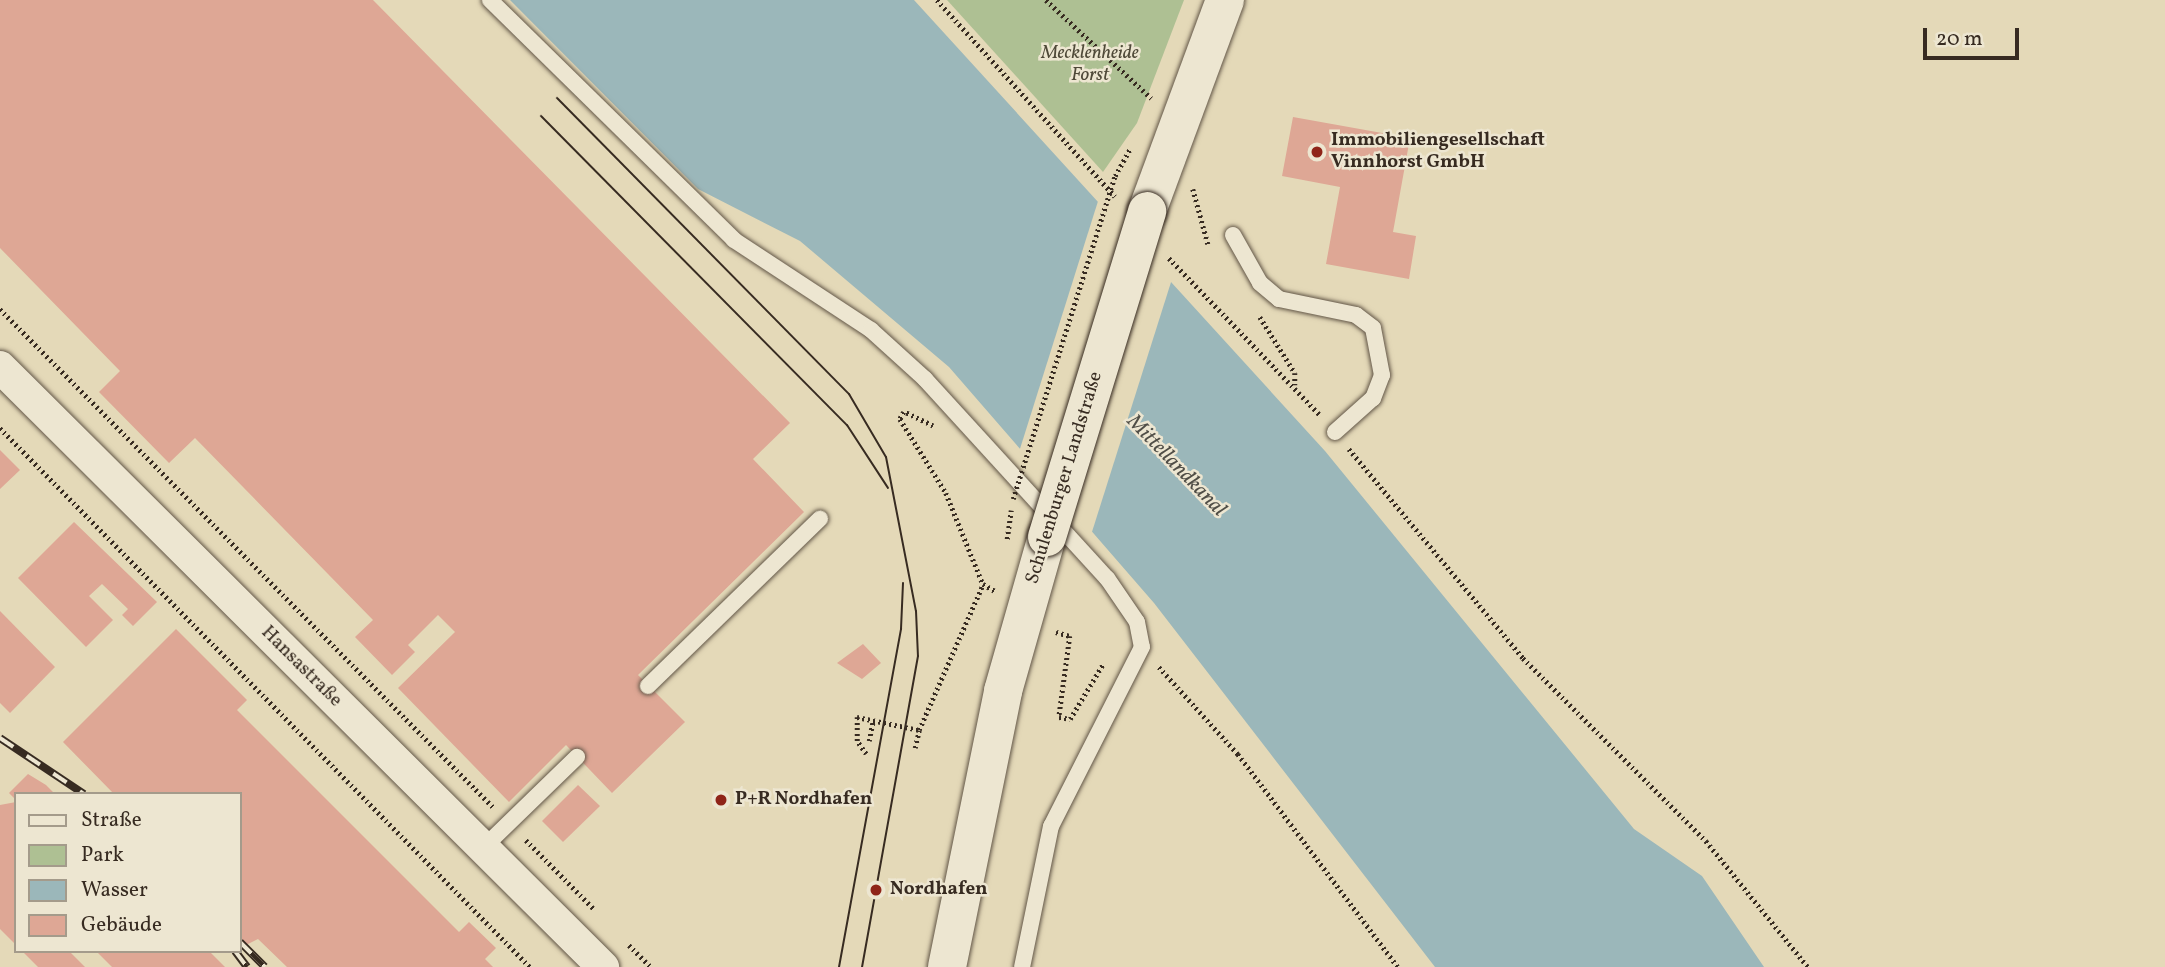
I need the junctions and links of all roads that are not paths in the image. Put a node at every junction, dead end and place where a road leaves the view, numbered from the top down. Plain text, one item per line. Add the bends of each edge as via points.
1 (490, 0) edge
2 (1225, 0) edge
3 (1233, 236) dead end
4 (0, 367) edge
5 (1335, 432) road end
6 (820, 519) dead end
7 (648, 686) dead end
8 (577, 757) dead end
9 (483, 848) junction
10 (603, 967) edge
11 (947, 967) edge
12 (1022, 967) edge

1 - 12 lane via 734,240 871,330 925,379 1107,578 1137,622 1142,647 1051,826
2 - 11 main road, Schulenburger Landstraße, bridge via 1135,208 1003,691
3 - 5 lane via 1259,283 1279,299 1356,315 1373,328 1382,362 1373,398
4 - 9 street, Hansastraße
6 - 7 lane
8 - 9 lane
9 - 10 street, Hansastraße

